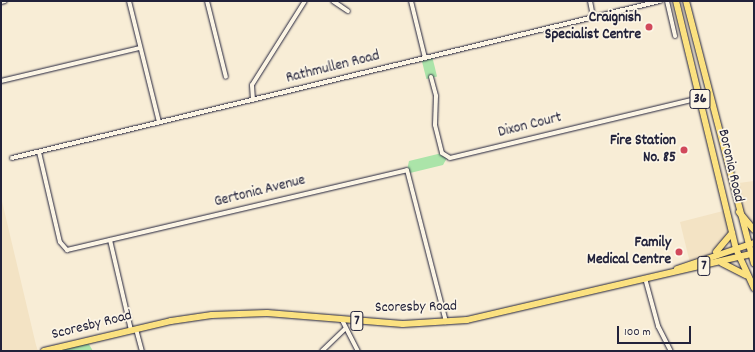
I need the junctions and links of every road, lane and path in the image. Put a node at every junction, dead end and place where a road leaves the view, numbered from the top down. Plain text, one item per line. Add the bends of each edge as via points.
1 (5, 1) edge
2 (129, 1) edge
3 (207, 1) edge
4 (305, 1) edge
5 (332, 1) edge
6 (411, 1) edge
7 (590, 1) edge
8 (660, 1) edge
9 (667, 1) edge
10 (676, 1) edge
11 (686, 1) edge
12 (1, 2) edge
13 (348, 11) dead end
14 (593, 17) junction
15 (675, 36) dead end
16 (140, 48) junction
17 (425, 58) junction
18 (226, 77) dead end
19 (431, 78) dead end
20 (1, 81) edge
21 (700, 98) junction
22 (253, 100) junction
23 (159, 122) junction
24 (39, 152) junction
25 (12, 158) dead end
26 (737, 209) junction
27 (754, 230) edge
28 (732, 233) junction
29 (110, 240) junction
30 (754, 243) edge
31 (747, 245) junction
32 (736, 249) junction
33 (752, 253) edge
34 (710, 256) junction
35 (739, 257) junction
36 (718, 263) junction
37 (754, 264) edge
38 (668, 272) junction
39 (748, 277) junction
40 (645, 278) junction
41 (754, 288) edge
42 (342, 320) junction
43 (446, 322) junction
44 (346, 328) junction
45 (133, 329) junction
46 (44, 351) edge
47 (142, 351) edge
48 (322, 351) edge
49 (358, 351) edge
50 (671, 351) edge

1 - 12 street
2 - 16 street
3 - 18 street
4 - 22 street via 252,84
5 - 13 street
6 - 17 street
7 - 14 street
8 - 14 street, Rathmullen Road
9 - 15 street
10 - 21 main road, Boronia Road / 36
11 - 26 main road, Boronia Road / 36
14 - 17 street, Rathmullen Road
16 - 20 street
16 - 23 street
17 - 22 street, Rathmullen Road
19 - 21 street, Dixon Court via 436,96 434,125 442,153 450,158
21 - 28 main road, Boronia Road / 36
22 - 23 street, Rathmullen Road
23 - 24 street, Rathmullen Road
24 - 25 street, Rathmullen Road
24 - 29 street, Gertonia Avenue via 64,248
26 - 27 main road
26 - 31 main road, Boronia Road / 36
28 - 32 main road, Boronia Road / 36
28 - 34 main road via 724,246
29 - 43 street, Gertonia Avenue via 405,170 410,175
29 - 45 street
30 - 31 main road, Scoresby Road / 7
31 - 32 main road, Scoresby Road / 7
31 - 33 main road, Boronia Road / 36
32 - 34 main road, Scoresby Road / 7
32 - 35 main road, Boronia Road / 36
33 - 35 main road, Scoresby Road / 7
33 - 37 main road, Boronia Road / 36
34 - 38 main road, Scoresby Road / 7
35 - 36 main road, Scoresby Road / 7
35 - 39 main road, Boronia Road / 36
36 - 38 main road, Scoresby Road / 7
36 - 39 main road via 733,265
38 - 40 main road, Scoresby Road / 7
39 - 41 main road, Boronia Road / 36
40 - 43 main road, Scoresby Road / 7 via 490,316
40 - 50 street via 658,326
42 - 43 main road, Scoresby Road / 7
42 - 44 street
42 - 45 main road, Scoresby Road / 7 via 228,314
44 - 48 street
44 - 49 street
45 - 46 main road, Scoresby Road / 7
45 - 47 street

